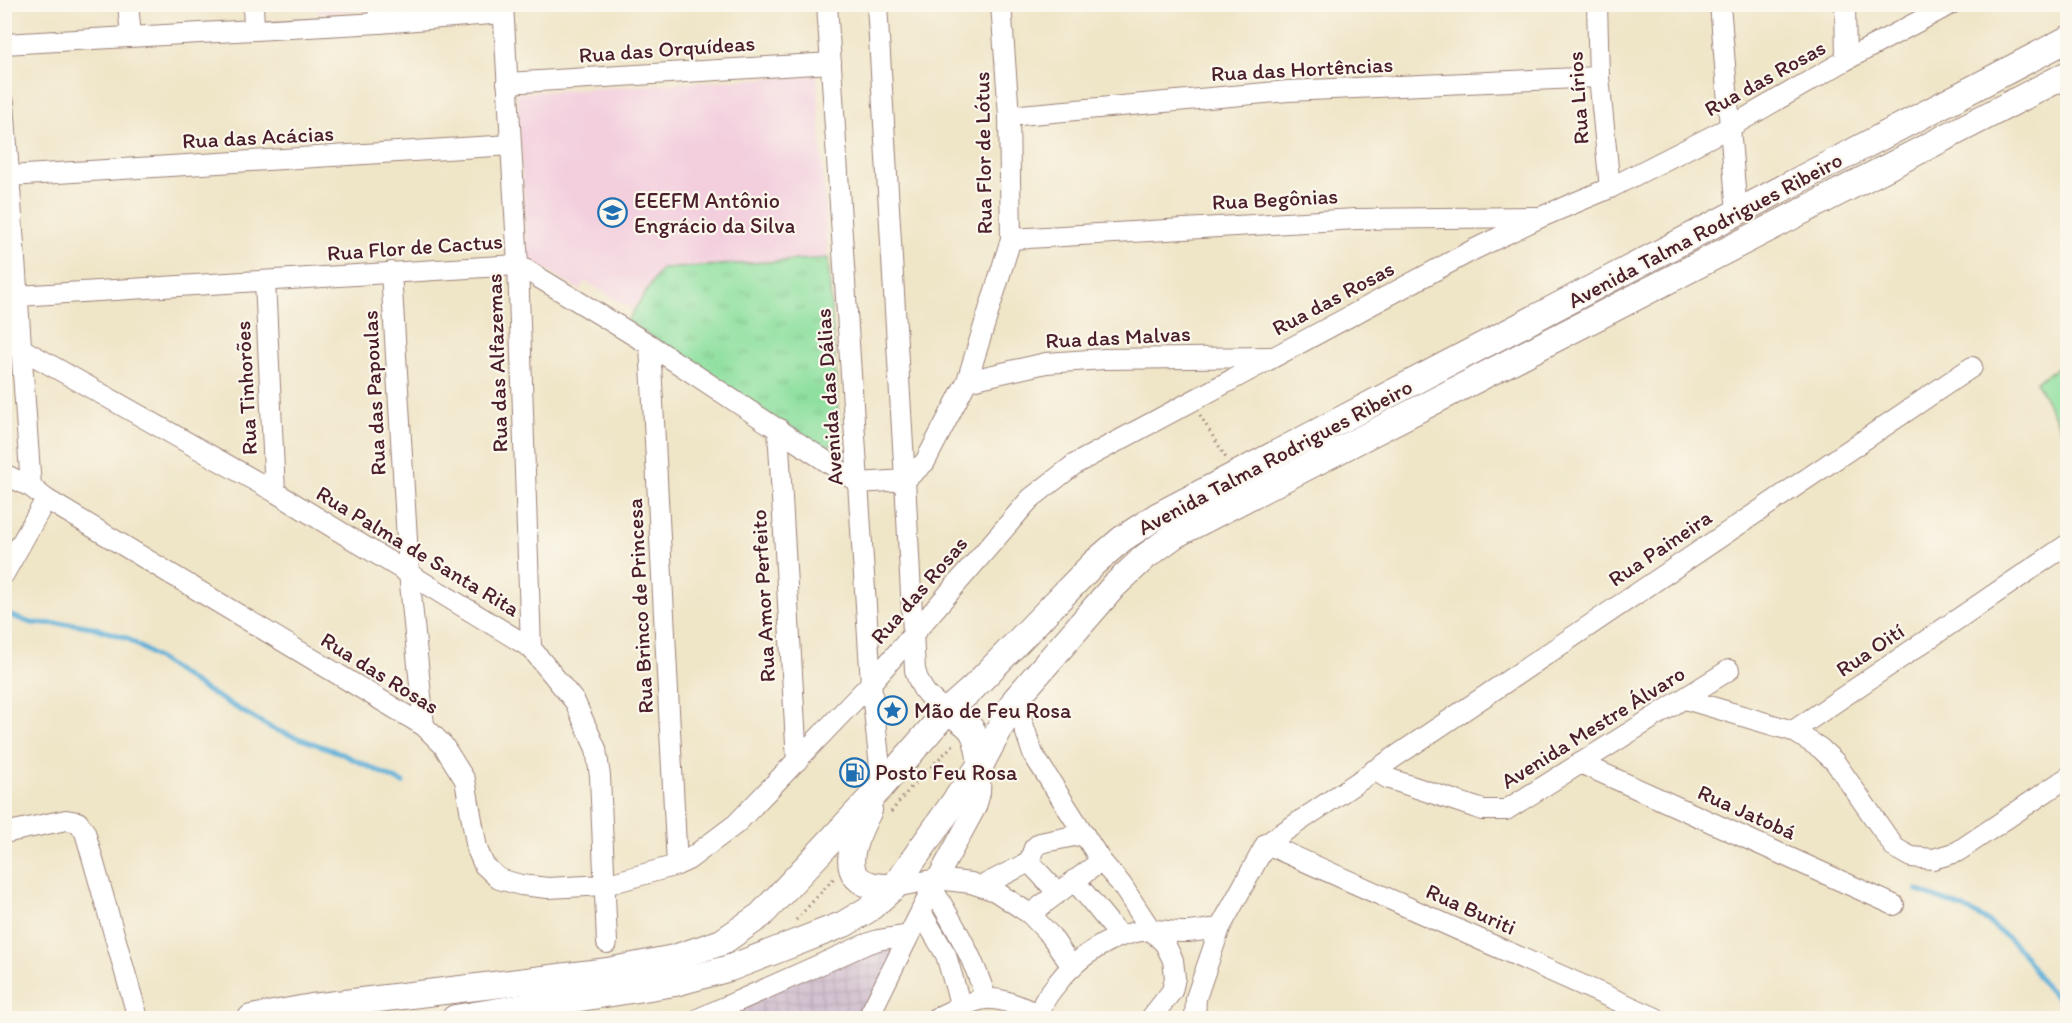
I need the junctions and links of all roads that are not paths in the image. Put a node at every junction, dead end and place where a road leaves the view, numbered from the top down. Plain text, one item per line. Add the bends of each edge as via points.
1 (128, 4) edge
2 (253, 4) edge
3 (827, 4) edge
4 (877, 4) edge
5 (1001, 4) edge
6 (1597, 4) edge
7 (1720, 4) edge
8 (1845, 4) edge
9 (1951, 4) edge
10 (503, 9) edge
11 (378, 14) edge
12 (254, 28) junction
13 (131, 36) junction
14 (2067, 39) edge
15 (4, 44) edge
16 (1846, 60) junction
17 (831, 63) junction
18 (2067, 74) edge
19 (1599, 77) junction
20 (507, 83) junction
21 (4, 103) edge
22 (1009, 116) junction
23 (1730, 127) junction
24 (511, 145) junction
25 (9, 176) junction
26 (1610, 188) junction
27 (1737, 213) junction
28 (1541, 217) junction
29 (1011, 239) junction
30 (518, 265) junction
31 (391, 272) junction
32 (266, 281) junction
33 (18, 296) junction
34 (13, 345) edge
35 (650, 345) junction
36 (1274, 357) junction
37 (1972, 367) dead end
38 (967, 381) junction
39 (778, 428) junction
40 (4, 474) edge
41 (905, 480) junction
42 (859, 483) junction
43 (31, 487) junction
44 (275, 492) junction
45 (46, 499) junction
46 (2067, 544) edge
47 (409, 573) junction
48 (4, 574) edge
49 (913, 632) junction
50 (531, 648) junction
51 (1729, 670) dead end
52 (871, 683) junction
53 (1685, 699) junction
54 (1015, 700) junction
55 (947, 711) junction
56 (424, 726) junction
57 (1793, 731) junction
58 (797, 760) junction
59 (1580, 763) junction
60 (981, 764) junction
61 (1374, 770) junction
62 (2067, 777) edge
63 (882, 786) junction
64 (4, 833) edge
65 (1084, 834) junction
66 (1266, 844) junction
67 (1101, 861) junction
68 (1029, 862) junction
69 (677, 865) junction
70 (1074, 880) junction
71 (935, 883) junction
72 (605, 885) junction
73 (982, 885) junction
74 (894, 887) junction
75 (1058, 893) junction
76 (1894, 905) dead end
77 (921, 912) junction
78 (1030, 914) junction
79 (1220, 928) junction
80 (1151, 930) junction
81 (1185, 932) junction
82 (909, 935) junction
83 (1120, 936) junction
84 (607, 943) dead end
85 (1173, 960) junction
86 (1072, 967) junction
87 (986, 999) junction
88 (961, 1007) junction
89 (707, 1017) edge
90 (1042, 1017) edge
91 (138, 1018) edge
92 (251, 1018) edge
93 (455, 1018) edge
94 (868, 1018) edge
95 (936, 1018) edge
96 (1151, 1018) edge
97 (1195, 1018) edge
98 (1656, 1018) edge

1 - 13 street
2 - 12 street
3 - 17 street, Avenida das Dálias
4 - 41 street
5 - 22 street, Rua Flor de Lótus
6 - 19 street, Rua Lírios
7 - 23 street
8 - 16 street
9 - 16 street, Rua das Rosas
10 - 11 street
10 - 20 street, Rua das Alfazemas
11 - 12 street
12 - 13 street
13 - 15 street
14 - 27 main road, Avenida Talma Rodrigues Ribeiro
16 - 23 street, Rua das Rosas
17 - 20 street, Rua das Orquídeas
17 - 42 street, Avenida das Dálias
18 - 54 main road, Avenida Talma Rodrigues Ribeiro via 1175,535 1114,585
19 - 22 street, Rua das Hortências via 1288,91
19 - 26 street, Rua Lírios
20 - 24 street, Rua das Alfazemas
21 - 25 street
22 - 29 street, Rua Flor de Lótus
23 - 26 street, Rua das Rosas
23 - 27 street
24 - 25 street, Rua das Acácias
24 - 30 street, Rua das Alfazemas
25 - 33 street
26 - 28 street, Rua das Rosas
27 - 55 main road, Avenida Talma Rodrigues Ribeiro via 1157,516 1094,563
28 - 29 street, Rua Begônias via 1356,219
28 - 36 street, Rua das Rosas
29 - 38 street, Rua Flor de Lótus
30 - 31 street, Rua Flor de Cactus
30 - 35 street, Rua Flor de Cactus
30 - 50 street, Rua das Alfazemas
31 - 32 street, Rua Flor de Cactus
31 - 47 street, Rua das Papoulas
32 - 33 street, Rua Flor de Cactus
32 - 44 street, Rua Tinhorões
33 - 34 street
34 - 43 street
34 - 44 street, Rua Palma de Santa Rita
35 - 39 street, Rua Flor de Cactus
35 - 69 street, Rua Brinco de Princesa
36 - 38 street, Rua das Malvas via 1104,358 1046,363
36 - 49 street, Rua das Rosas via 1075,464 1030,499
37 - 61 street, Rua Paineira
38 - 41 street, Rua Flor de Lótus via 925,462
39 - 42 street, Rua Flor de Cactus
39 - 58 street, Rua Amor Perfeito
40 - 43 street, Rua das Rosas
41 - 42 street
41 - 49 street
42 - 52 street, Avenida das Dálias
43 - 45 street, Rua das Rosas
44 - 47 street, Rua Palma de Santa Rita
45 - 48 street
45 - 56 street, Rua das Rosas
46 - 57 street, Rua Oití
47 - 50 street, Rua Palma de Santa Rita
47 - 56 street, Rua das Papoulas
49 - 52 street, Rua das Rosas
49 - 55 street via 918,684 925,695
50 - 72 street, Rua Palma de Santa Rita via 575,702 597,749
51 - 53 street, Avenida Mestre Álvaro
52 - 58 street, Rua das Rosas
52 - 63 street, Avenida das Dálias
53 - 57 street
53 - 59 street, Avenida Mestre Álvaro
54 - 60 main road, Avenida Talma Rodrigues Ribeiro
54 - 65 street via 1033,754
55 - 60 main road via 971,727
55 - 63 main road, Avenida Talma Rodrigues Ribeiro
56 - 72 street, Rua das Rosas via 443,746 465,780 477,849 484,865 499,879 548,888
57 - 62 street via 1835,762 1895,848 1911,857 1933,859 1957,852
58 - 69 street, Rua das Rosas via 736,825
59 - 61 street, Avenida Mestre Álvaro via 1506,810 1483,810 1387,778
59 - 76 street, Rua Jatobá
60 - 71 street via 976,807
60 - 74 main road, Avenida Talma Rodrigues Ribeiro
61 - 66 street
63 - 74 main road via 855,838 852,870 858,879 871,885
63 - 92 main road, Avenida Talma Rodrigues Ribeiro via 761,915 722,942 674,958 608,970
64 - 91 street via 66,820 78,822 85,832
65 - 67 street
65 - 68 street via 1040,843
66 - 79 street
66 - 98 street, Rua Buriti
67 - 70 street
67 - 80 street
68 - 73 street
68 - 75 street
69 - 72 street, Rua das Rosas
70 - 75 street
70 - 83 street
71 - 73 street
71 - 74 street
71 - 77 street
71 - 87 street via 978,971
72 - 84 street, Rua Palma de Santa Rita
73 - 78 street
74 - 93 main road, Avenida Talma Rodrigues Ribeiro via 844,924 730,968 675,983
75 - 78 street
77 - 82 street
77 - 88 street via 946,955
78 - 86 street
79 - 81 street
79 - 97 street via 1196,998
80 - 81 street
80 - 83 street
80 - 85 street via 1165,944
81 - 85 street
82 - 89 street via 864,945
82 - 94 street
83 - 86 street
85 - 96 street via 1172,990
86 - 90 street via 1043,1002
87 - 88 street
87 - 90 street
88 - 95 street

